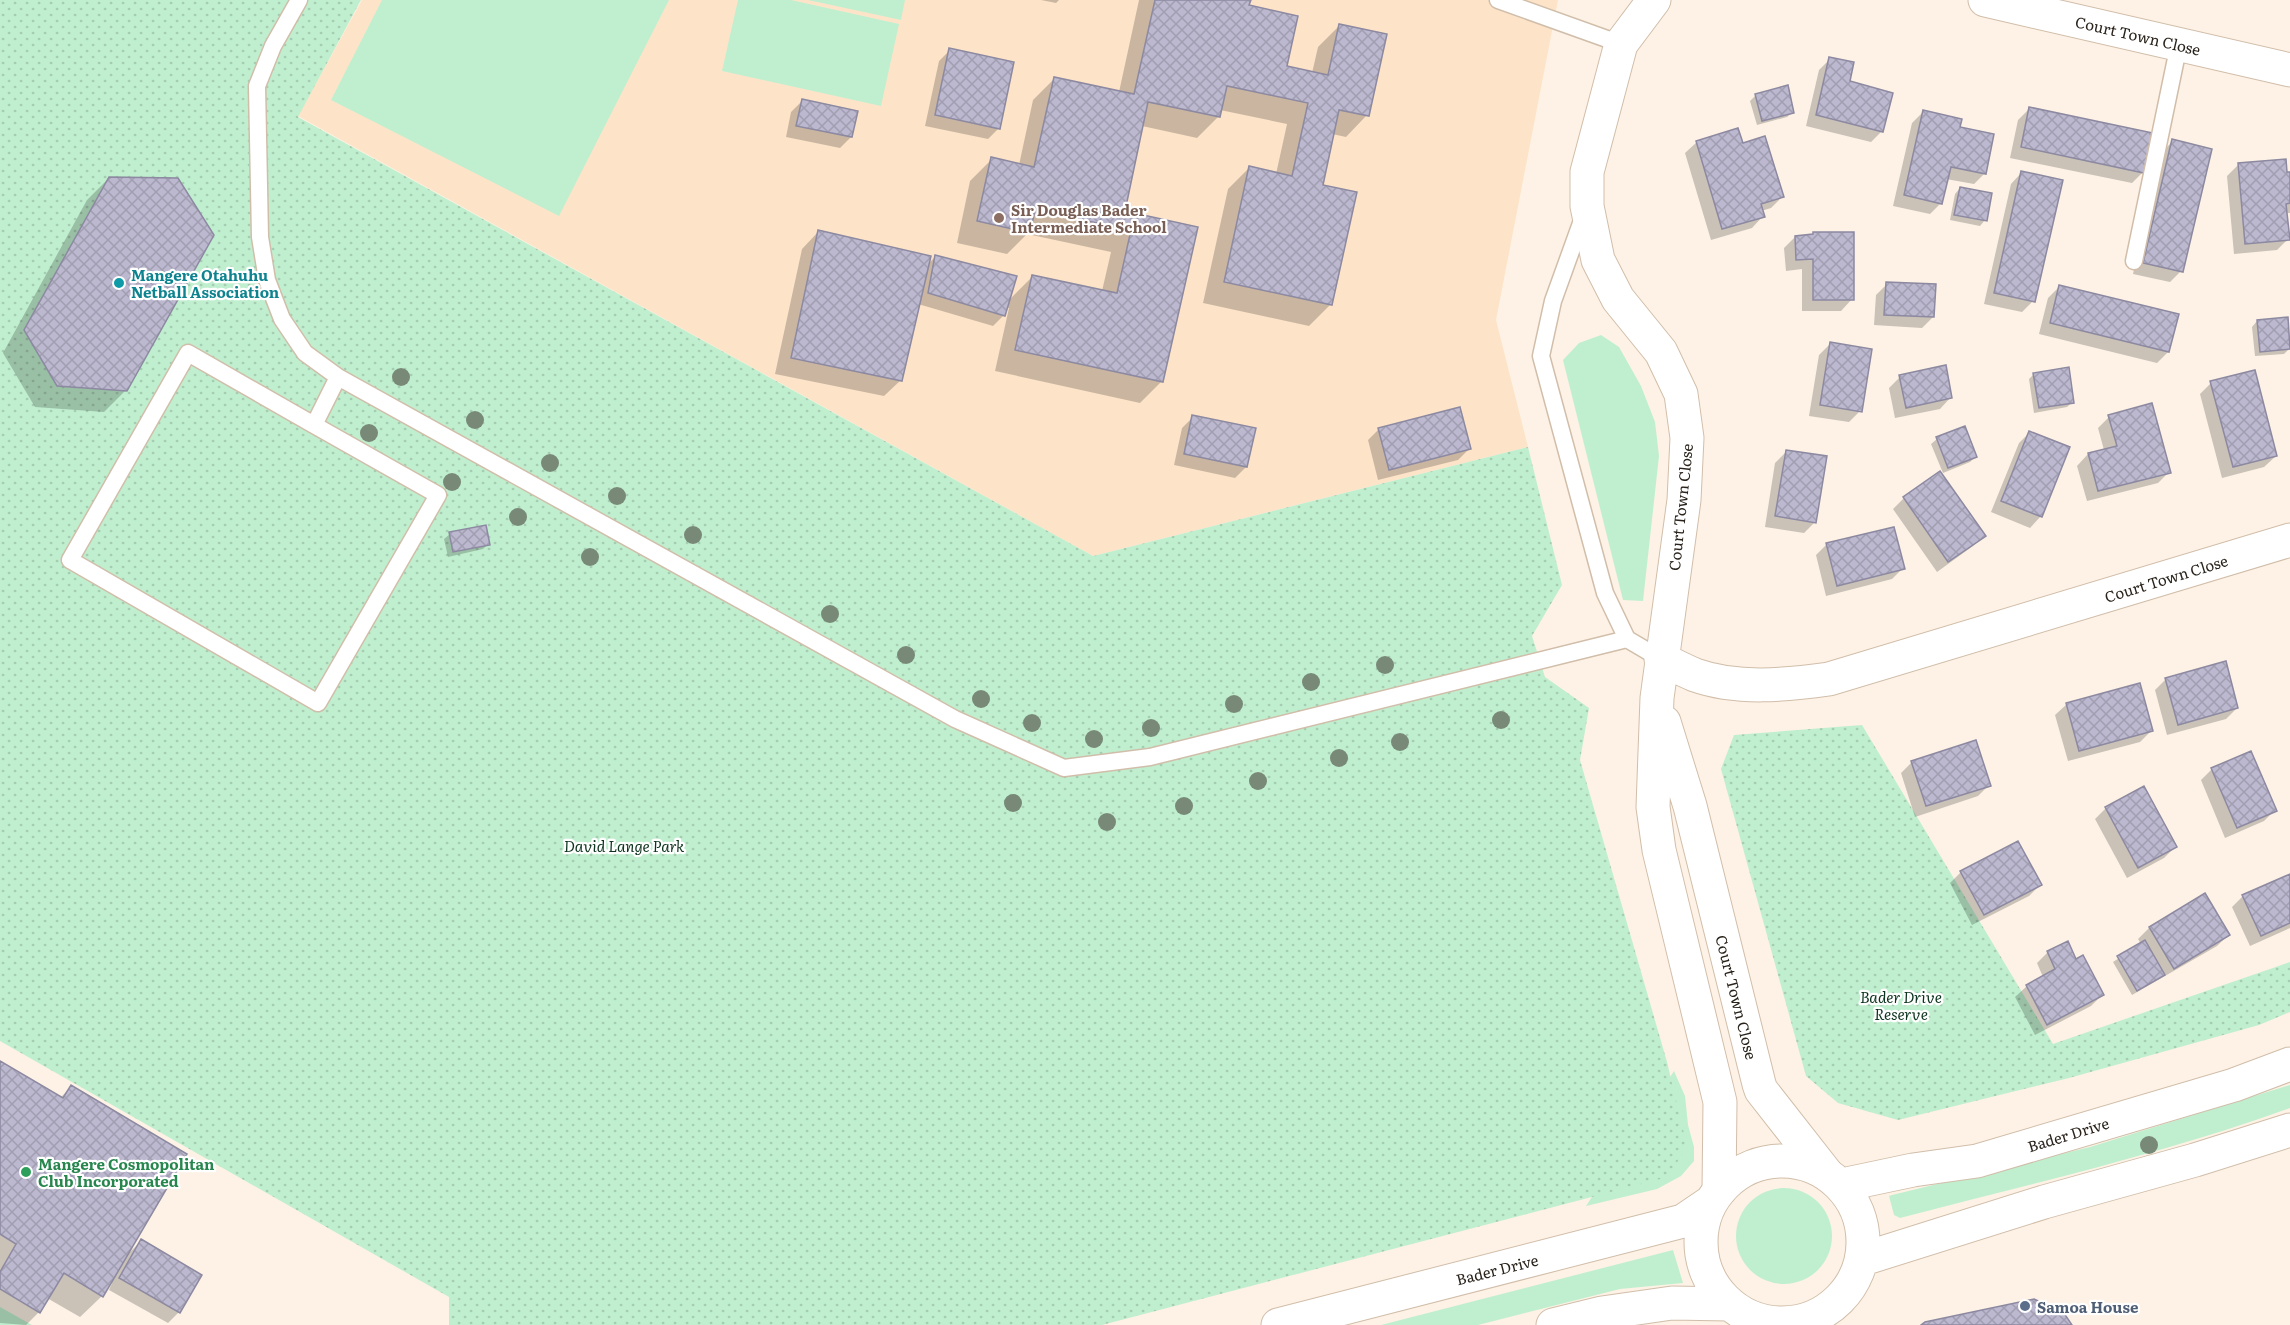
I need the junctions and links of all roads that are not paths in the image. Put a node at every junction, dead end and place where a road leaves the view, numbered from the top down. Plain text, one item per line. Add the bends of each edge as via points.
1 (299, 0) edge
2 (1497, 0) edge
3 (1654, 0) edge
4 (1985, 0) edge
5 (1621, 44) junction
6 (2178, 44) junction
7 (2290, 70) edge
8 (1587, 206) junction
9 (2134, 261) dead end
10 (338, 377) junction
11 (314, 425) junction
12 (2290, 540) edge
13 (1627, 639) junction
14 (1661, 659) junction
15 (1657, 698) junction
16 (2290, 1064) edge
17 (2290, 1130) edge
18 (1834, 1179) junction
19 (1715, 1196) junction
20 (1863, 1259) junction
21 (1843, 1311) edge
22 (1741, 1314) edge
23 (1278, 1325) edge
24 (1553, 1325) edge

1 - 10 lane via 256,86 260,237 267,280 282,319 305,352
2 - 5 lane
3 - 5 street, Court Town Close
4 - 6 street, Court Town Close
5 - 8 street, Court Town Close via 1587,172
6 - 7 street, Court Town Close
6 - 9 lane
8 - 13 lane via 1553,301 1541,356 1605,593
8 - 14 street, Court Town Close via 1598,260 1618,299 1660,352 1681,394 1688,438 1684,500
10 - 11 lane
10 - 13 lane via 955,719 1064,768 1150,757
11 - 11 lane via 188,353 70,560 318,703 438,495
12 - 14 street, Court Town Close via 1829,680 1786,685 1728,683 1696,675
13 - 14 lane
14 - 15 street, Court Town Close
15 - 18 street, Court Town Close via 1690,806 1761,1090
15 - 19 street, Court Town Close via 1653,807 1659,850 1720,1102
16 - 18 street, Bader Drive via 2234,1085 1977,1161
17 - 20 street
18 - 19 street via 1804,1163 1781,1161 1758,1165 1736,1175
18 - 20 street via 1857,1207 1864,1233
19 - 22 street via 1701,1228 1701,1256 1710,1282
19 - 23 street, Bader Drive via 1683,1221
20 - 21 street
21 - 22 street via 1795,1323 1768,1323
22 - 24 street via 1672,1303

